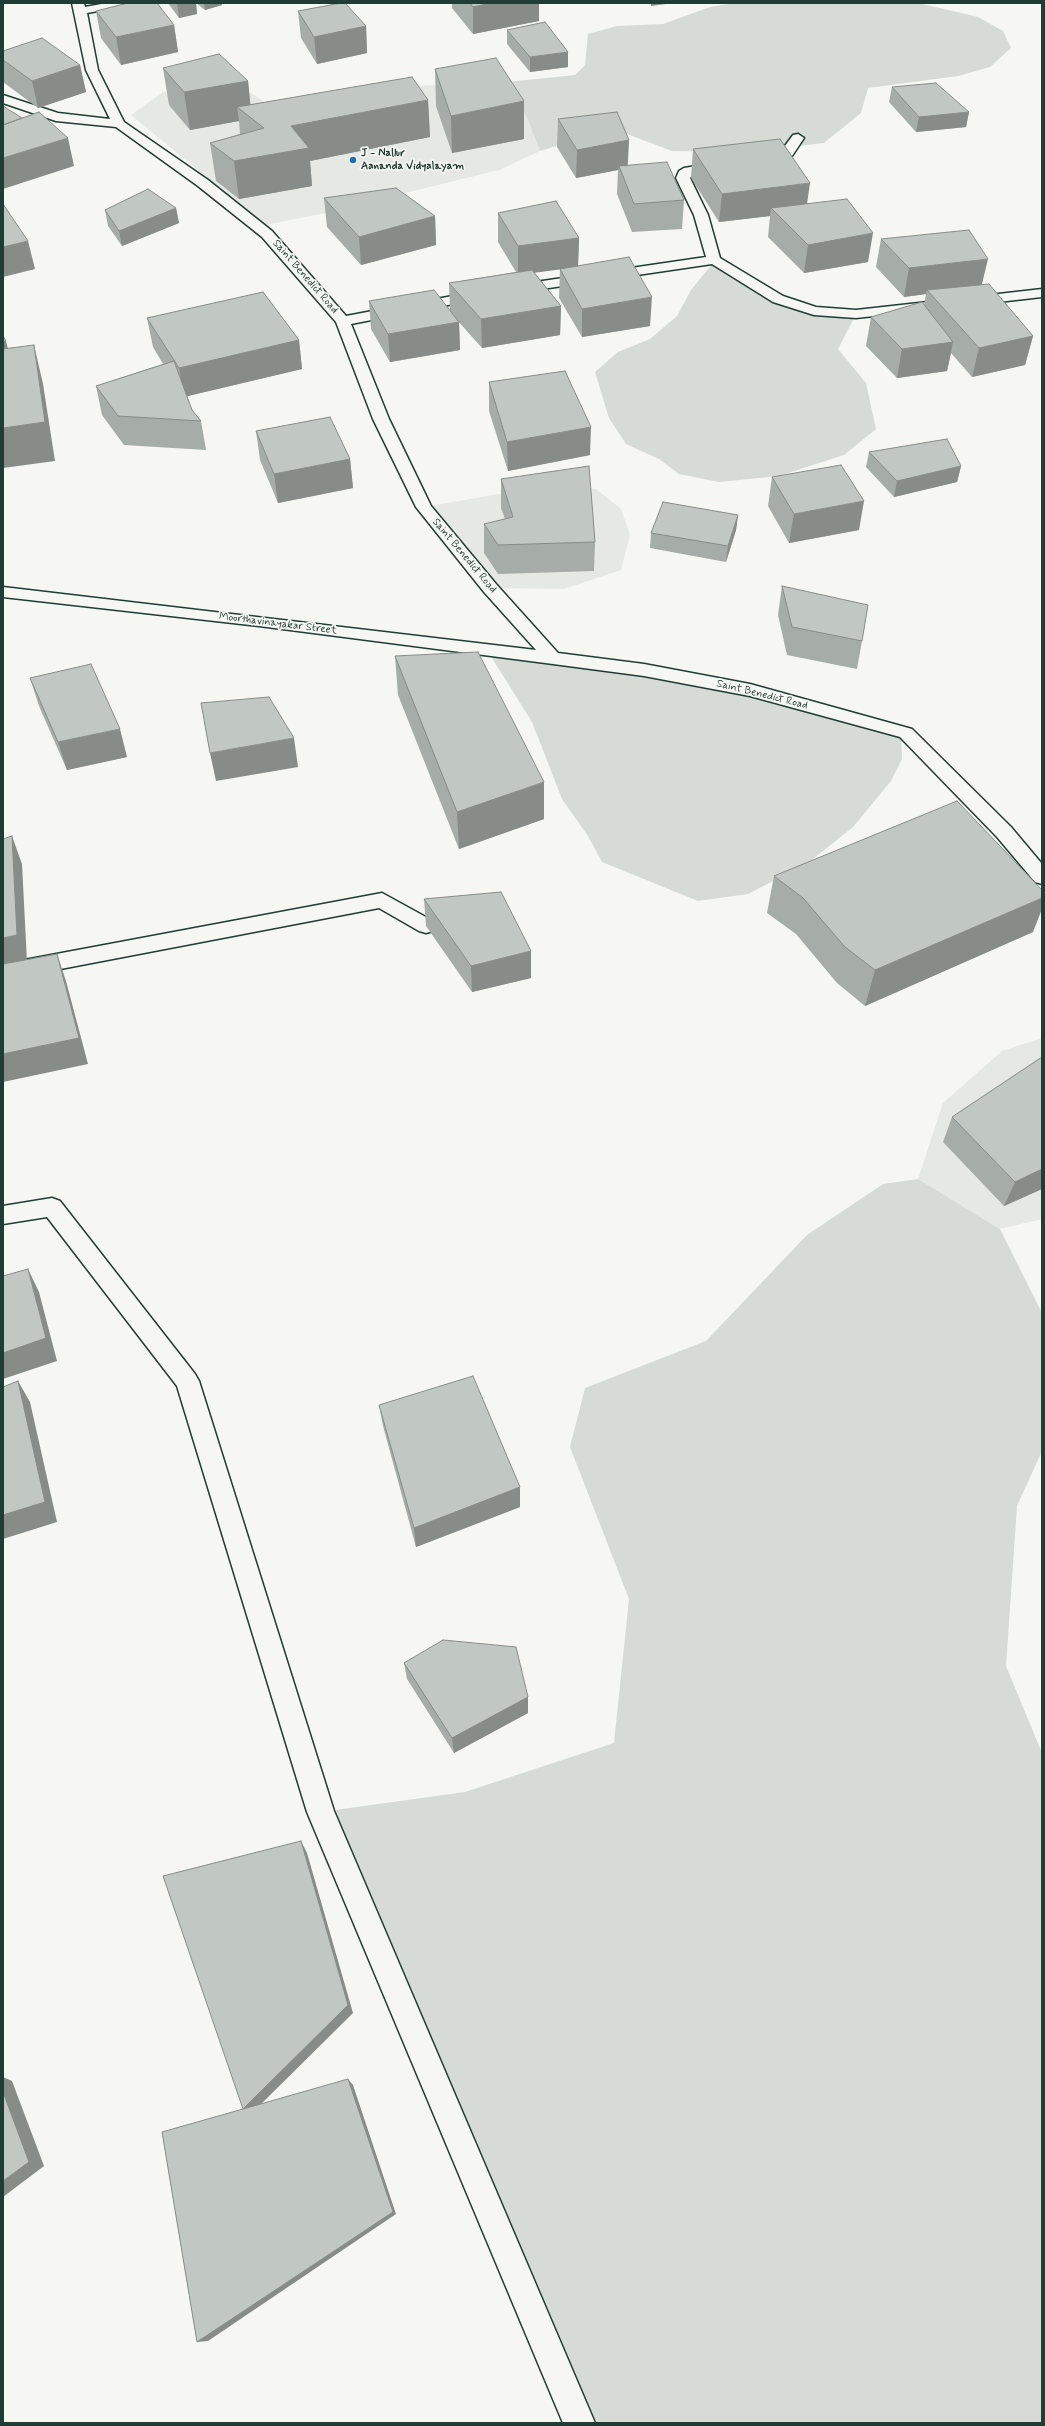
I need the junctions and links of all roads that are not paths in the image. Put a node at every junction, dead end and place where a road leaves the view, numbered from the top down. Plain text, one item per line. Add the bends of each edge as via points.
1 (127, 3) edge
2 (80, 7) edge
3 (3, 99) edge
4 (119, 124) junction
5 (798, 138) dead end
6 (747, 163) edge
7 (732, 165) edge
8 (714, 260) junction
9 (1042, 293) edge
10 (957, 303) edge
11 (941, 304) edge
12 (343, 321) junction
13 (3, 592) edge
14 (553, 658) junction
15 (1042, 877) edge
16 (426, 926) edge
17 (3, 972) edge
18 (3, 1216) edge
19 (580, 2423) edge

1 - 2 street
2 - 4 street, Saint Benedict Road via 92,70
3 - 4 street via 56,117
4 - 12 street, Saint Benedict Road via 203,183 267,234
5 - 6 street via 787,153
7 - 8 street via 702,168 684,174 683,178 701,215
8 - 11 street via 778,299 814,311 856,314
8 - 12 street via 494,292
9 - 10 street
12 - 14 street, Saint Benedict Road via 381,419 424,507 490,588
13 - 14 street, Moorthavinayakar Street
14 - 15 street, Saint Benedict Road via 644,670 750,690 906,733 1004,832
16 - 17 street via 382,900
18 - 19 street via 52,1207 187,1381 321,1812

